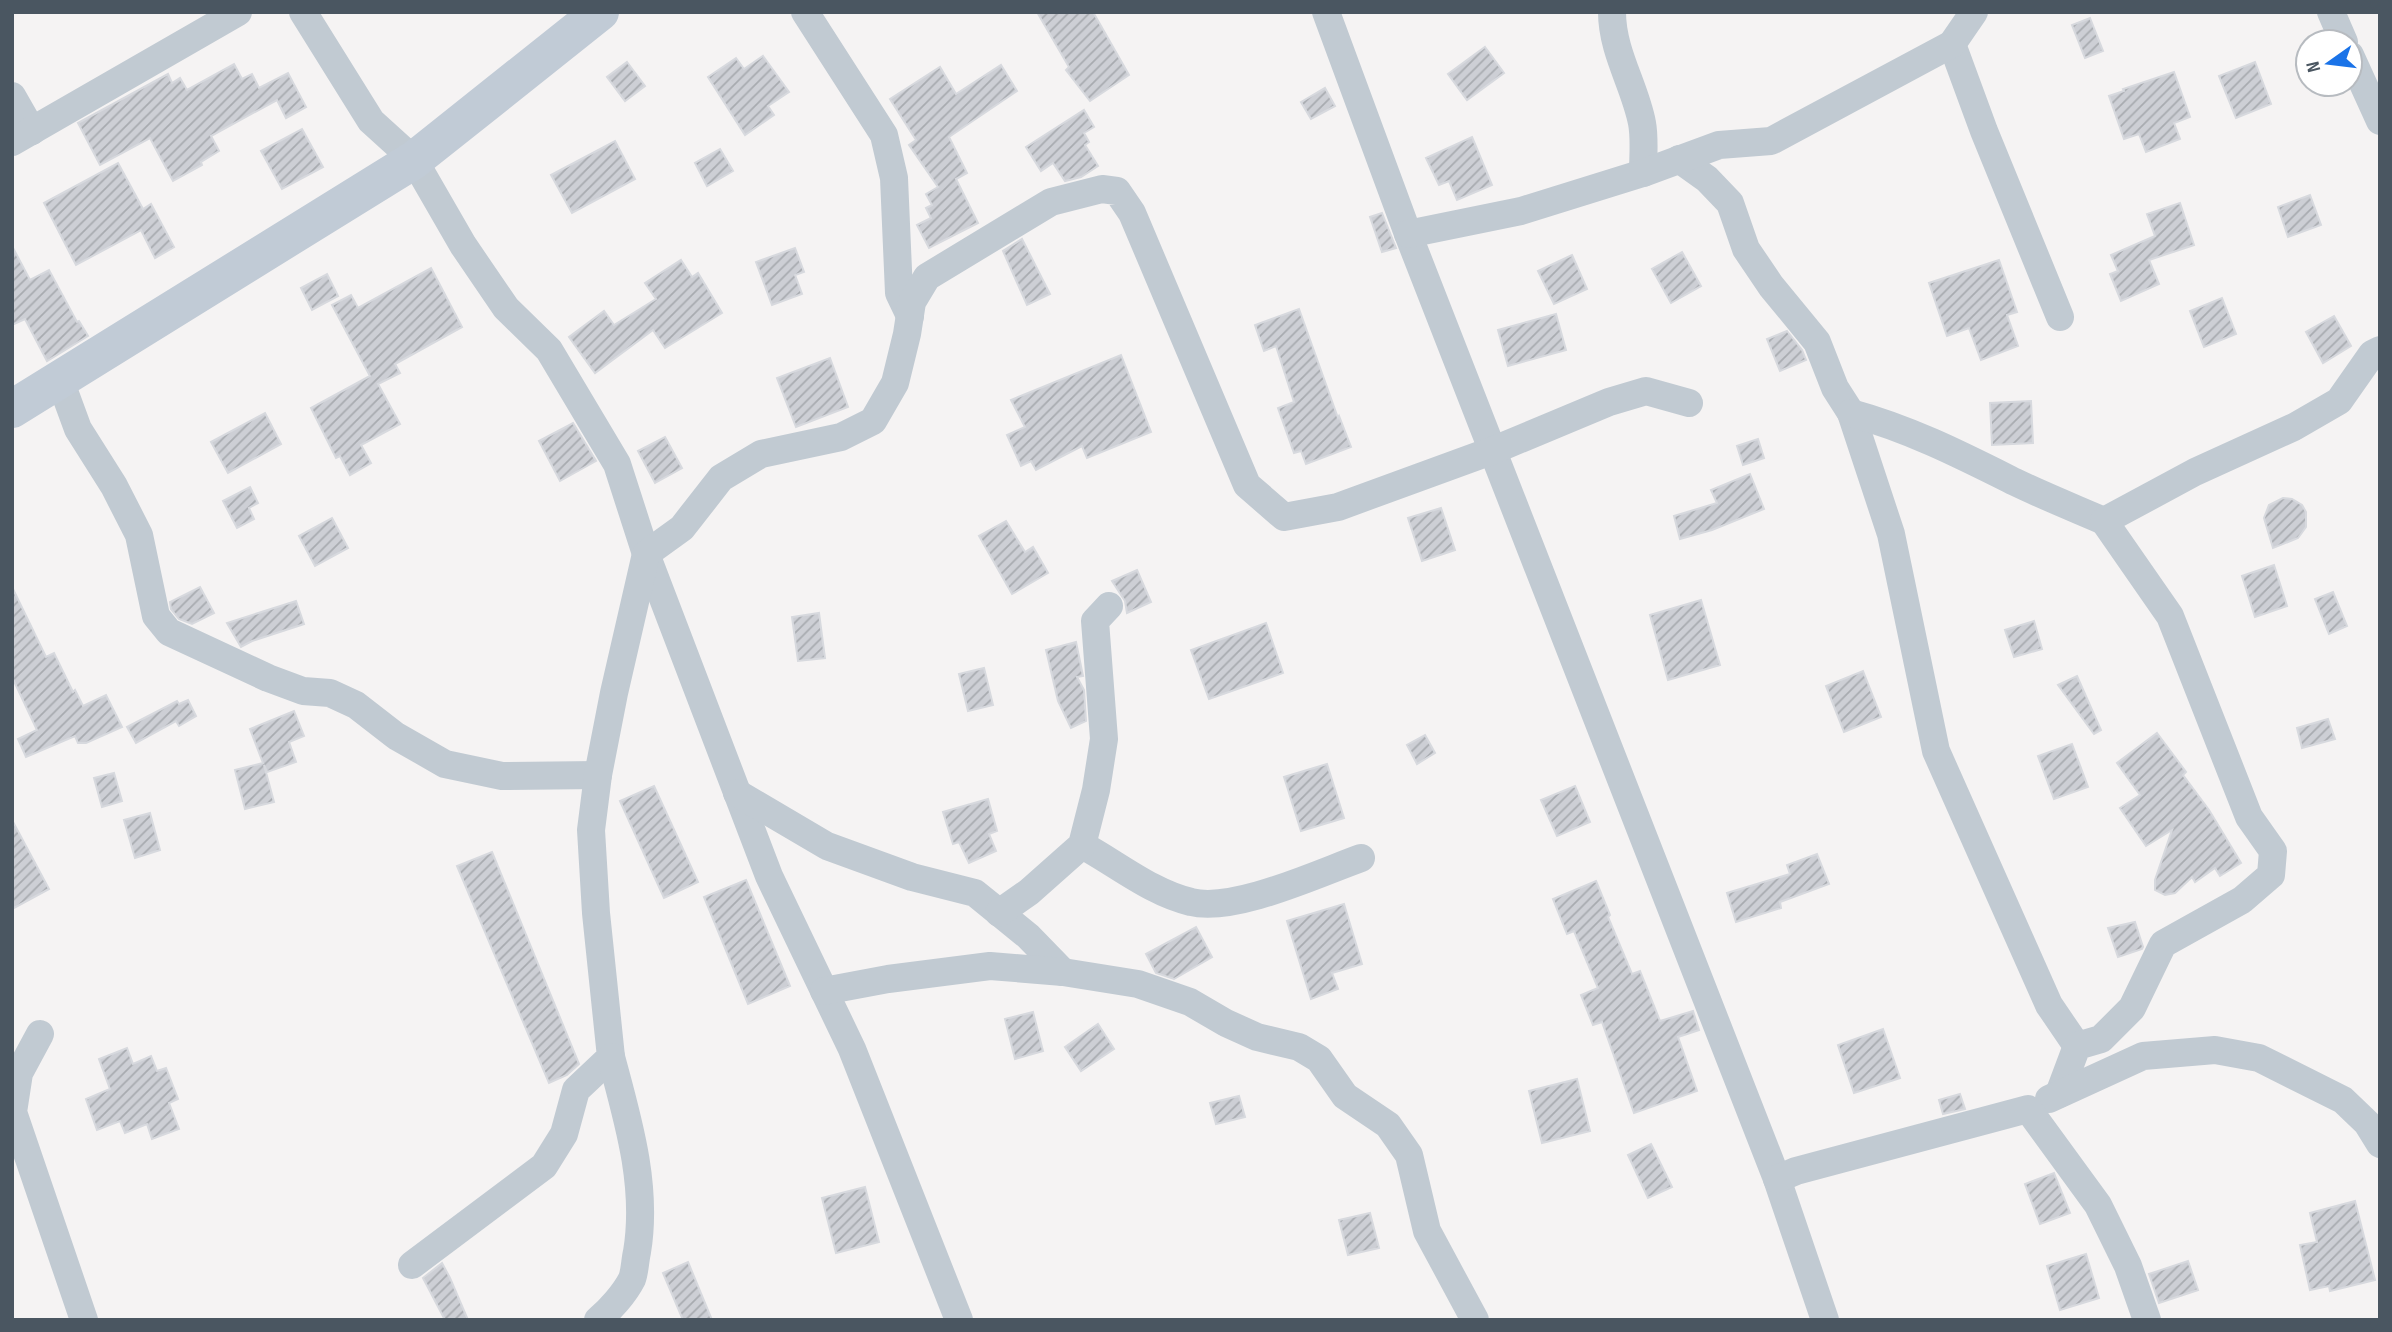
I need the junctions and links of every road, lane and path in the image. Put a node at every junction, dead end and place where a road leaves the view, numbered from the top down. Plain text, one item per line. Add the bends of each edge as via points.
1 (238, 12) edge
2 (303, 12) edge
3 (600, 12) edge
4 (805, 12) edge
5 (1326, 12) edge
6 (1612, 12) edge
7 (1973, 12) edge
8 (1952, 44) junction
9 (2364, 86) edge
10 (12, 96) edge
11 (2380, 121) edge
12 (22, 137) edge
13 (414, 159) junction
14 (1679, 159) junction
15 (1643, 173) junction
16 (1408, 233) junction
17 (910, 316) junction
18 (2060, 317) dead end
19 (2380, 350) edge
20 (60, 380) junction
21 (1689, 403) dead end
22 (12, 409) edge
23 (1851, 413) junction
24 (1494, 450) junction
25 (2104, 521) junction
26 (646, 554) junction
27 (1109, 606) dead end
28 (598, 775) junction
29 (737, 793) junction
30 (1082, 845) junction
31 (1361, 858) dead end
32 (999, 913) junction
33 (1063, 972) junction
34 (824, 991) junction
35 (40, 1034) dead end
36 (2077, 1046) junction
37 (611, 1057) junction
38 (2059, 1094) junction
39 (2028, 1109) junction
40 (2380, 1144) edge
41 (1777, 1179) junction
42 (412, 1265) dead end
43 (84, 1320) edge
44 (597, 1320) edge
45 (959, 1320) edge
46 (1475, 1320) edge
47 (1825, 1320) edge
48 (2147, 1320) edge

1 - 12 street
2 - 13 street via 371,121
3 - 13 main road
4 - 17 street via 884,135 894,178 899,293
5 - 16 street
6 - 15 street via 1623,69 1642,124
7 - 8 street
8 - 14 street via 1770,141 1719,145
8 - 18 street
9 - 11 street
10 - 12 street
13 - 20 main road
13 - 26 street via 506,308 549,350 585,407 617,464
14 - 15 street
14 - 23 street via 1730,202 1746,249 1817,342 1835,388
15 - 16 street via 1521,211
16 - 24 street
17 - 24 street via 912,302 927,277 987,240 1051,202 1102,189 1116,191 1132,213 1247,485 1284,517 1338,507
17 - 26 street via 895,383 873,421 841,437 761,454 721,478 682,528
19 - 25 street via 2372,354 2339,401
20 - 22 main road
20 - 28 street via 78,429 139,536 156,616 169,632 303,691 330,693 356,705 396,736 445,764 502,776
21 - 24 street via 1646,391
23 - 25 street via 1926,438
23 - 36 street via 1891,534 1936,751 2049,1005
24 - 41 street
25 - 36 street via 2169,616 2249,817 2273,851 2270,876 2242,900 2163,944 2132,1008 2101,1039
26 - 28 street
26 - 29 street
27 - 30 street via 1095,621 1104,739
28 - 37 street via 591,830
29 - 32 street via 827,846 912,877 975,893
29 - 34 street via 769,876
30 - 31 street via 1155,889 1193,903 1238,902
30 - 32 street
32 - 33 street
33 - 34 street via 990,966
33 - 46 street via 1138,984 1190,1002 1257,1037 1299,1047 1318,1059 1345,1096 1388,1125 1409,1155 1427,1231
34 - 45 street via 852,1049
35 - 43 street via 19,1073 13,1112
36 - 38 street
37 - 42 street via 576,1090 564,1134 544,1167
37 - 44 street via 637,1161 639,1237 632,1278
38 - 39 street
38 - 40 street via 2143,1056 2215,1050 2259,1058 2343,1100 2367,1123
39 - 41 street
39 - 48 street via 2098,1205 2128,1266
41 - 47 street

